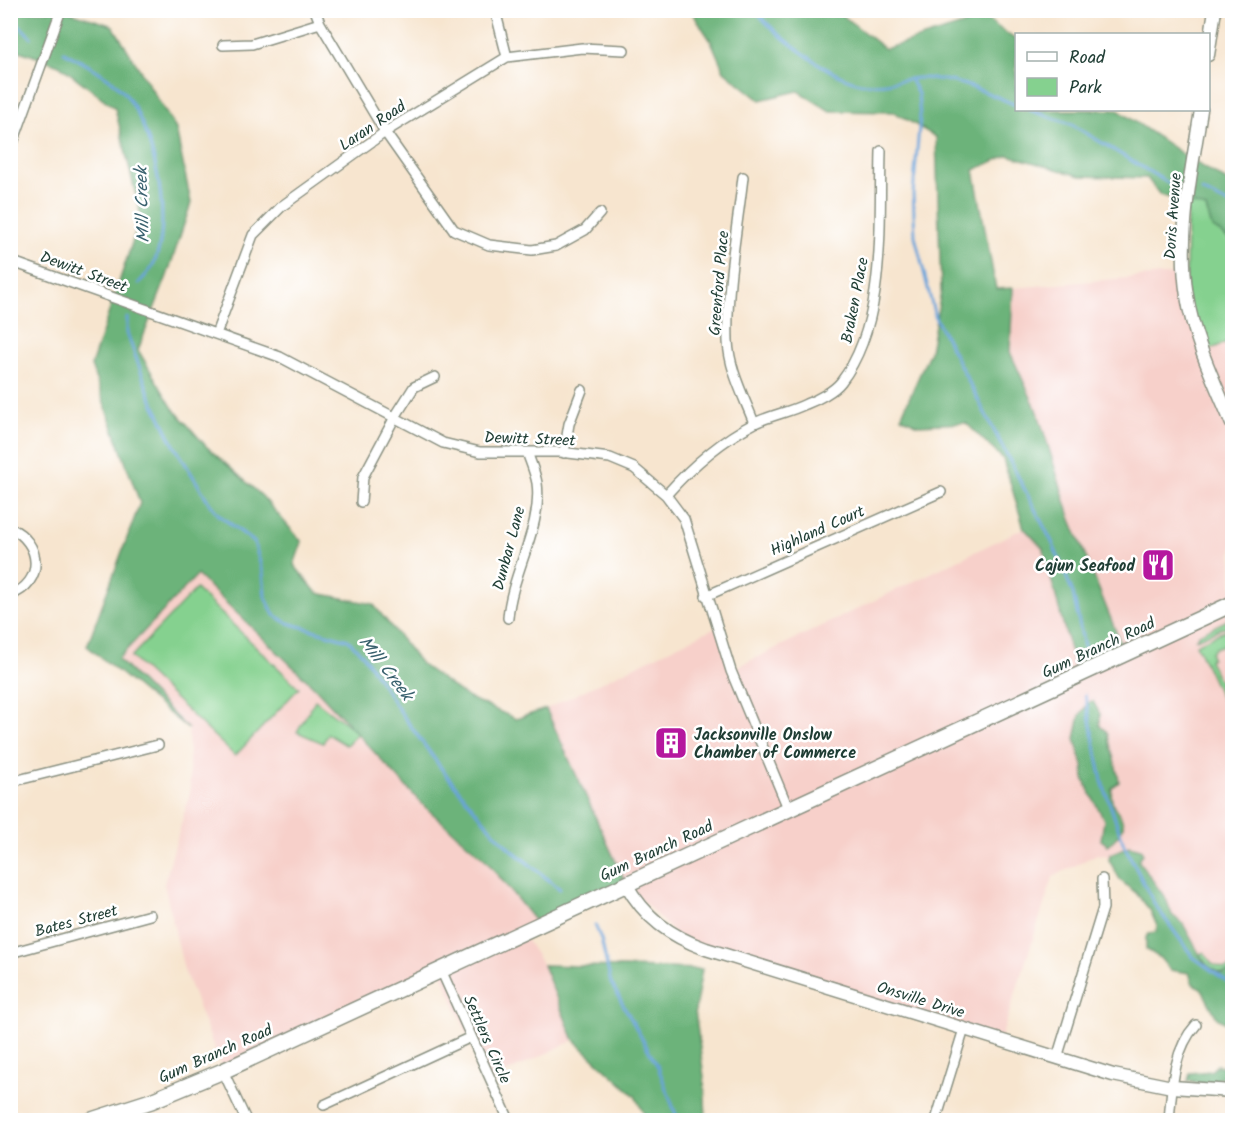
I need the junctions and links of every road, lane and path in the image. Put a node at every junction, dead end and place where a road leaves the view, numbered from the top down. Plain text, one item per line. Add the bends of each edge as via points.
1 (61, 10) edge
2 (315, 10) edge
3 (495, 10) edge
4 (1215, 10) edge
5 (320, 23) junction
6 (223, 45) dead end
7 (1210, 48) edge
8 (624, 50) dead end
9 (507, 57) junction
10 (1201, 111) edge
11 (385, 132) junction
12 (881, 151) dead end
13 (10, 152) edge
14 (743, 177) dead end
15 (600, 213) dead end
16 (10, 261) edge
17 (216, 334) junction
18 (435, 377) dead end
19 (582, 390) dead end
20 (395, 417) junction
21 (754, 423) junction
22 (1233, 424) edge
23 (527, 452) junction
24 (564, 453) junction
25 (941, 492) dead end
26 (666, 495) junction
27 (361, 502) dead end
28 (10, 528) edge
29 (10, 595) edge
30 (706, 596) junction
31 (1233, 604) edge
32 (508, 618) dead end
33 (158, 745) dead end
34 (10, 782) edge
35 (788, 808) junction
36 (1102, 879) dead end
37 (626, 884) junction
38 (150, 915) dead end
39 (10, 953) edge
40 (441, 970) junction
41 (1196, 1025) dead end
42 (964, 1029) junction
43 (471, 1037) junction
44 (1057, 1058) junction
45 (223, 1071) junction
46 (1172, 1087) junction
47 (1233, 1091) edge
48 (324, 1105) dead end
49 (92, 1120) edge
50 (246, 1120) edge
51 (508, 1120) edge
52 (936, 1120) edge
53 (1169, 1120) edge

1 - 13 street
2 - 5 street
3 - 9 street
4 - 7 street
5 - 6 street via 252,44
5 - 11 street
8 - 9 street, Laran Road via 582,48
9 - 11 street, Laran Road
10 - 22 street, Doris Avenue via 1185,218 1186,295 1202,353
11 - 15 street via 454,230 489,244 532,250 556,246 585,231
11 - 17 street, Laran Road via 282,206 253,235
12 - 21 street, Braken Place via 878,262 860,352 839,384 807,404
14 - 21 street, Greenford Place via 728,342 734,372
16 - 17 street, Dewitt Street
17 - 20 street, Dewitt Street via 280,357
18 - 20 street via 414,387
19 - 24 street via 569,424
20 - 23 street, Dewitt Street via 443,443 480,452
20 - 27 street via 363,477
21 - 26 street, Braken Place via 684,476
23 - 24 street, Dewitt Street
23 - 32 street, Dunbar Lane via 537,483 535,511 510,596
24 - 26 street, Dewitt Street via 610,458 634,468
25 - 30 street, Highland Court
26 - 30 street, Dewitt Street via 684,519
28 - 29 street via 24,534 32,545 36,562 33,576
30 - 35 street, Dewitt Street via 731,671
31 - 35 main road, Gum Branch Road
33 - 34 street
35 - 37 main road, Gum Branch Road
36 - 44 street via 1103,908
37 - 40 main road, Gum Branch Road
37 - 42 street, Onsville Drive via 653,920 689,943
38 - 39 street, Bates Street
40 - 43 street, Settlers Circle
40 - 45 main road, Gum Branch Road
41 - 46 street via 1181,1048
42 - 44 street, Onsville Drive
42 - 52 street
43 - 48 street
43 - 51 street, Settlers Circle
44 - 46 street, Onsville Drive
45 - 49 main road, Gum Branch Road via 152,1101
45 - 50 street
46 - 47 street, Onsville Drive
46 - 53 street

